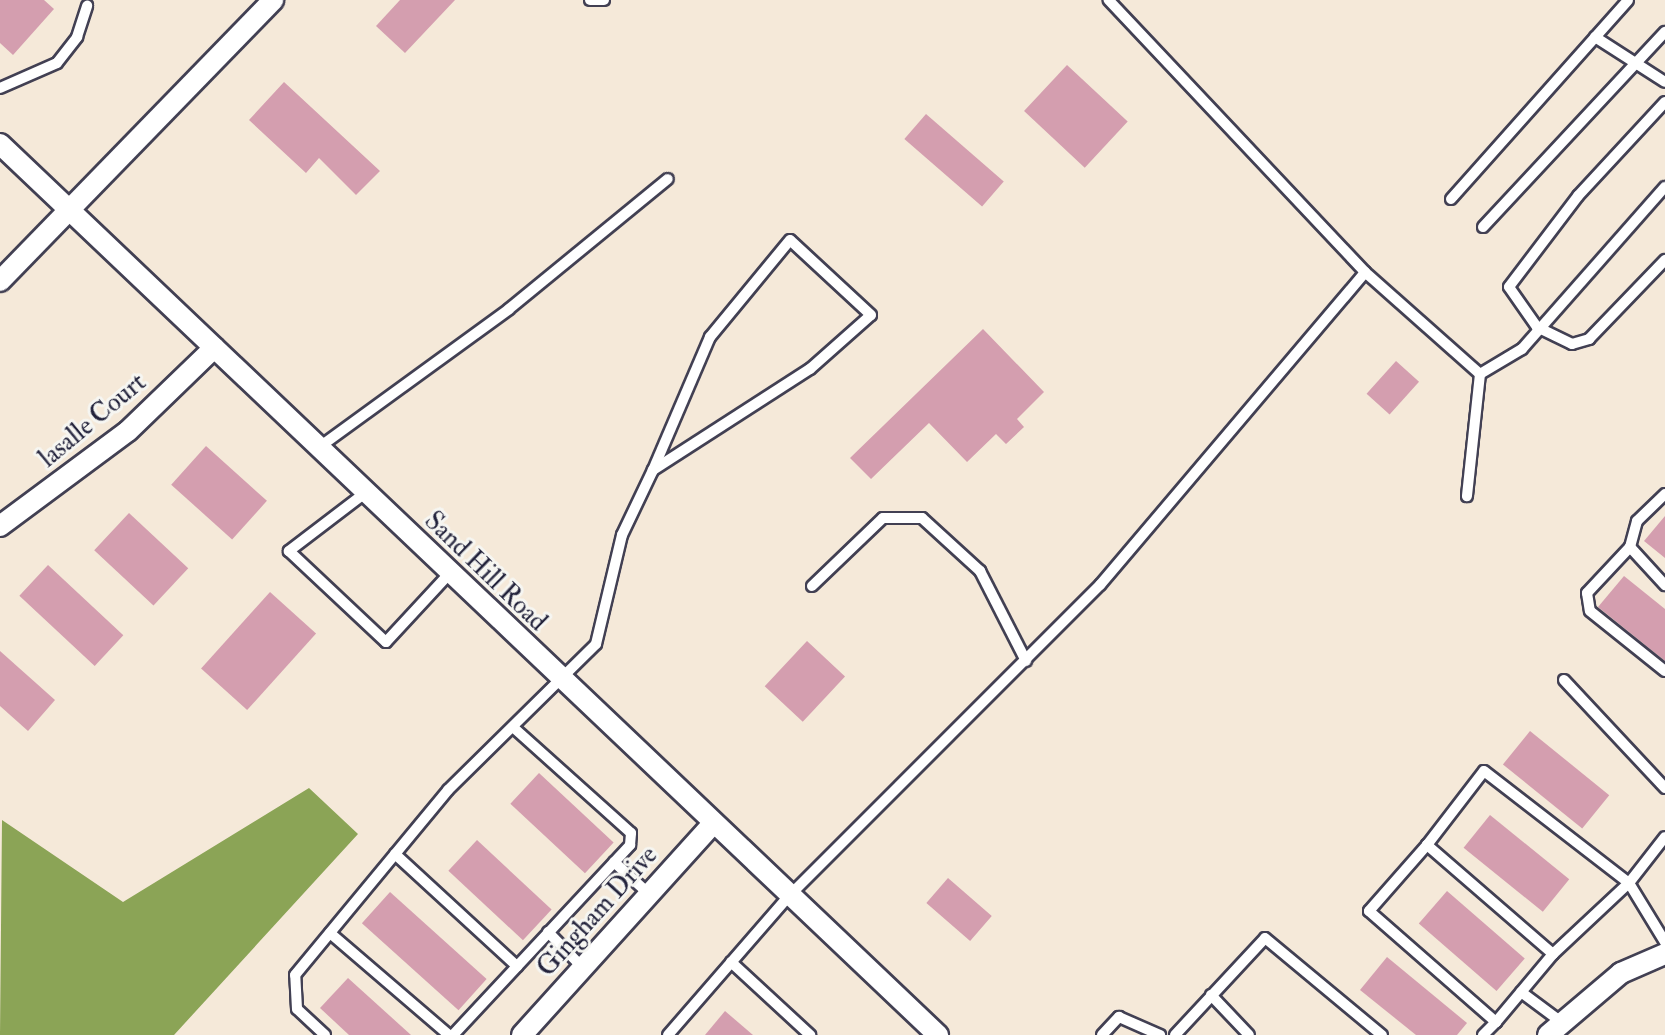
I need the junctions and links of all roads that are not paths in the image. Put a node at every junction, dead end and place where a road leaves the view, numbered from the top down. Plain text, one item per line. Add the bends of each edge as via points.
1 (273, 0) edge
2 (590, 0) edge
3 (604, 0) edge
4 (1109, 0) edge
5 (1628, 0) edge
6 (87, 6) dead end
7 (1665, 32) edge
8 (1595, 37) junction
9 (1635, 63) junction
10 (1665, 82) edge
11 (0, 88) edge
12 (1665, 102) edge
13 (2, 149) edge
14 (668, 179) dead end
15 (1665, 187) edge
16 (1451, 199) dead end
17 (69, 217) junction
18 (1483, 227) dead end
19 (1665, 260) edge
20 (1365, 272) junction
21 (0, 281) edge
22 (1537, 327) junction
23 (214, 348) junction
24 (1480, 374) junction
25 (318, 448) junction
26 (653, 470) junction
27 (365, 493) junction
28 (1665, 494) edge
29 (1467, 496) dead end
30 (0, 526) edge
31 (1630, 547) junction
32 (449, 574) junction
33 (1665, 585) edge
34 (812, 586) dead end
35 (1026, 661) junction
36 (1665, 671) edge
37 (1564, 680) dead end
38 (563, 682) junction
39 (514, 728) junction
40 (1665, 788) edge
41 (712, 825) junction
42 (1665, 837) edge
43 (1427, 845) junction
44 (395, 854) junction
45 (614, 862) junction
46 (1629, 883) junction
47 (649, 894) junction
48 (789, 896) junction
49 (548, 932) junction
50 (330, 933) junction
51 (1665, 942) edge
52 (1553, 954) junction
53 (1665, 954) edge
54 (731, 962) junction
55 (517, 966) junction
56 (583, 968) junction
57 (1521, 992) junction
58 (1211, 995) junction
59 (1496, 1022) junction
60 (1554, 1028) edge
61 (325, 1035) edge
62 (451, 1035) edge
63 (522, 1035) edge
64 (668, 1035) edge
65 (810, 1035) edge
66 (938, 1035) edge
67 (1102, 1035) edge
68 (1160, 1035) edge
69 (1175, 1035) edge
70 (1249, 1035) edge
71 (1382, 1035) edge
72 (1483, 1035) edge

1 - 17 street
2 - 3 lane
4 - 20 lane
5 - 8 lane
6 - 11 lane via 77,37 57,63
7 - 9 lane
8 - 9 lane
8 - 16 lane
9 - 10 lane
9 - 18 lane
12 - 22 lane via 1516,270 1509,287 1514,301
13 - 17 street, Sand Hill Road
14 - 25 lane via 509,309
15 - 22 lane
17 - 21 street
17 - 23 street, Sand Hill Road
19 - 22 lane via 1589,339 1572,344
20 - 24 lane
20 - 35 lane via 1100,585
22 - 24 lane via 1522,349
23 - 25 street, Sand Hill Road
23 - 30 street, lasalle Court via 128,431
24 - 29 lane
25 - 27 street, Sand Hill Road
26 - 26 lane via 810,369 871,315 790,240 710,337
26 - 38 lane via 622,535 596,644
27 - 32 street, Sand Hill Road
27 - 32 lane via 289,551 386,642
28 - 31 lane via 1637,521
31 - 33 lane
31 - 36 lane via 1587,593 1590,611
32 - 38 street, Sand Hill Road
34 - 35 lane via 883,518 922,518 980,571
35 - 48 lane
37 - 40 lane
38 - 39 lane
38 - 41 street, Sand Hill Road
39 - 44 lane
39 - 45 lane via 631,833
41 - 47 street, Gingham Drive
41 - 48 street, Sand Hill Road
42 - 46 lane
43 - 46 lane via 1484,771
43 - 52 lane
43 - 59 lane via 1369,911
44 - 50 lane
44 - 55 lane
45 - 47 lane
45 - 49 lane
46 - 51 lane
46 - 52 lane
47 - 56 street, Gingham Drive
48 - 54 lane
48 - 66 street, Sand Hill Road
49 - 55 lane
49 - 56 lane
50 - 61 lane via 295,975 297,1009
50 - 62 lane
52 - 57 lane
53 - 60 street via 1621,973
54 - 64 lane
54 - 65 lane
55 - 62 lane
56 - 63 street, Gingham Drive
57 - 59 lane
57 - 60 lane
58 - 69 lane
58 - 70 lane
58 - 71 lane via 1265,938
59 - 72 lane
67 - 68 lane via 1119,1017

